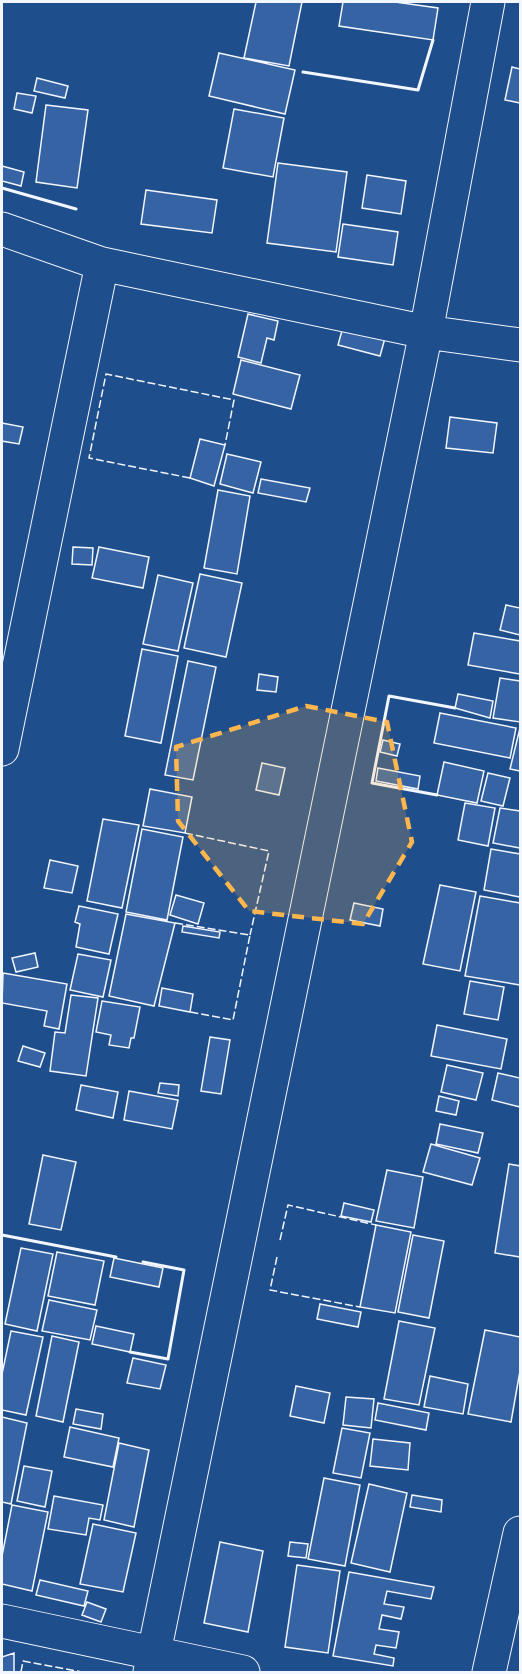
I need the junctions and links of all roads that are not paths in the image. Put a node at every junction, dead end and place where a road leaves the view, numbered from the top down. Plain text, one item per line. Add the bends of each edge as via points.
1 (488, 2) edge
2 (2, 229) edge
3 (102, 264) junction
4 (426, 332) junction
5 (520, 345) edge
6 (2, 749) edge
7 (520, 1533) edge
8 (2, 1621) edge
9 (152, 1664) edge
10 (243, 1672) edge
11 (489, 1672) edge

1 - 4 street
2 - 3 street
3 - 4 street
3 - 6 street
4 - 5 street
4 - 9 street
7 - 11 street
8 - 9 street
9 - 10 street

